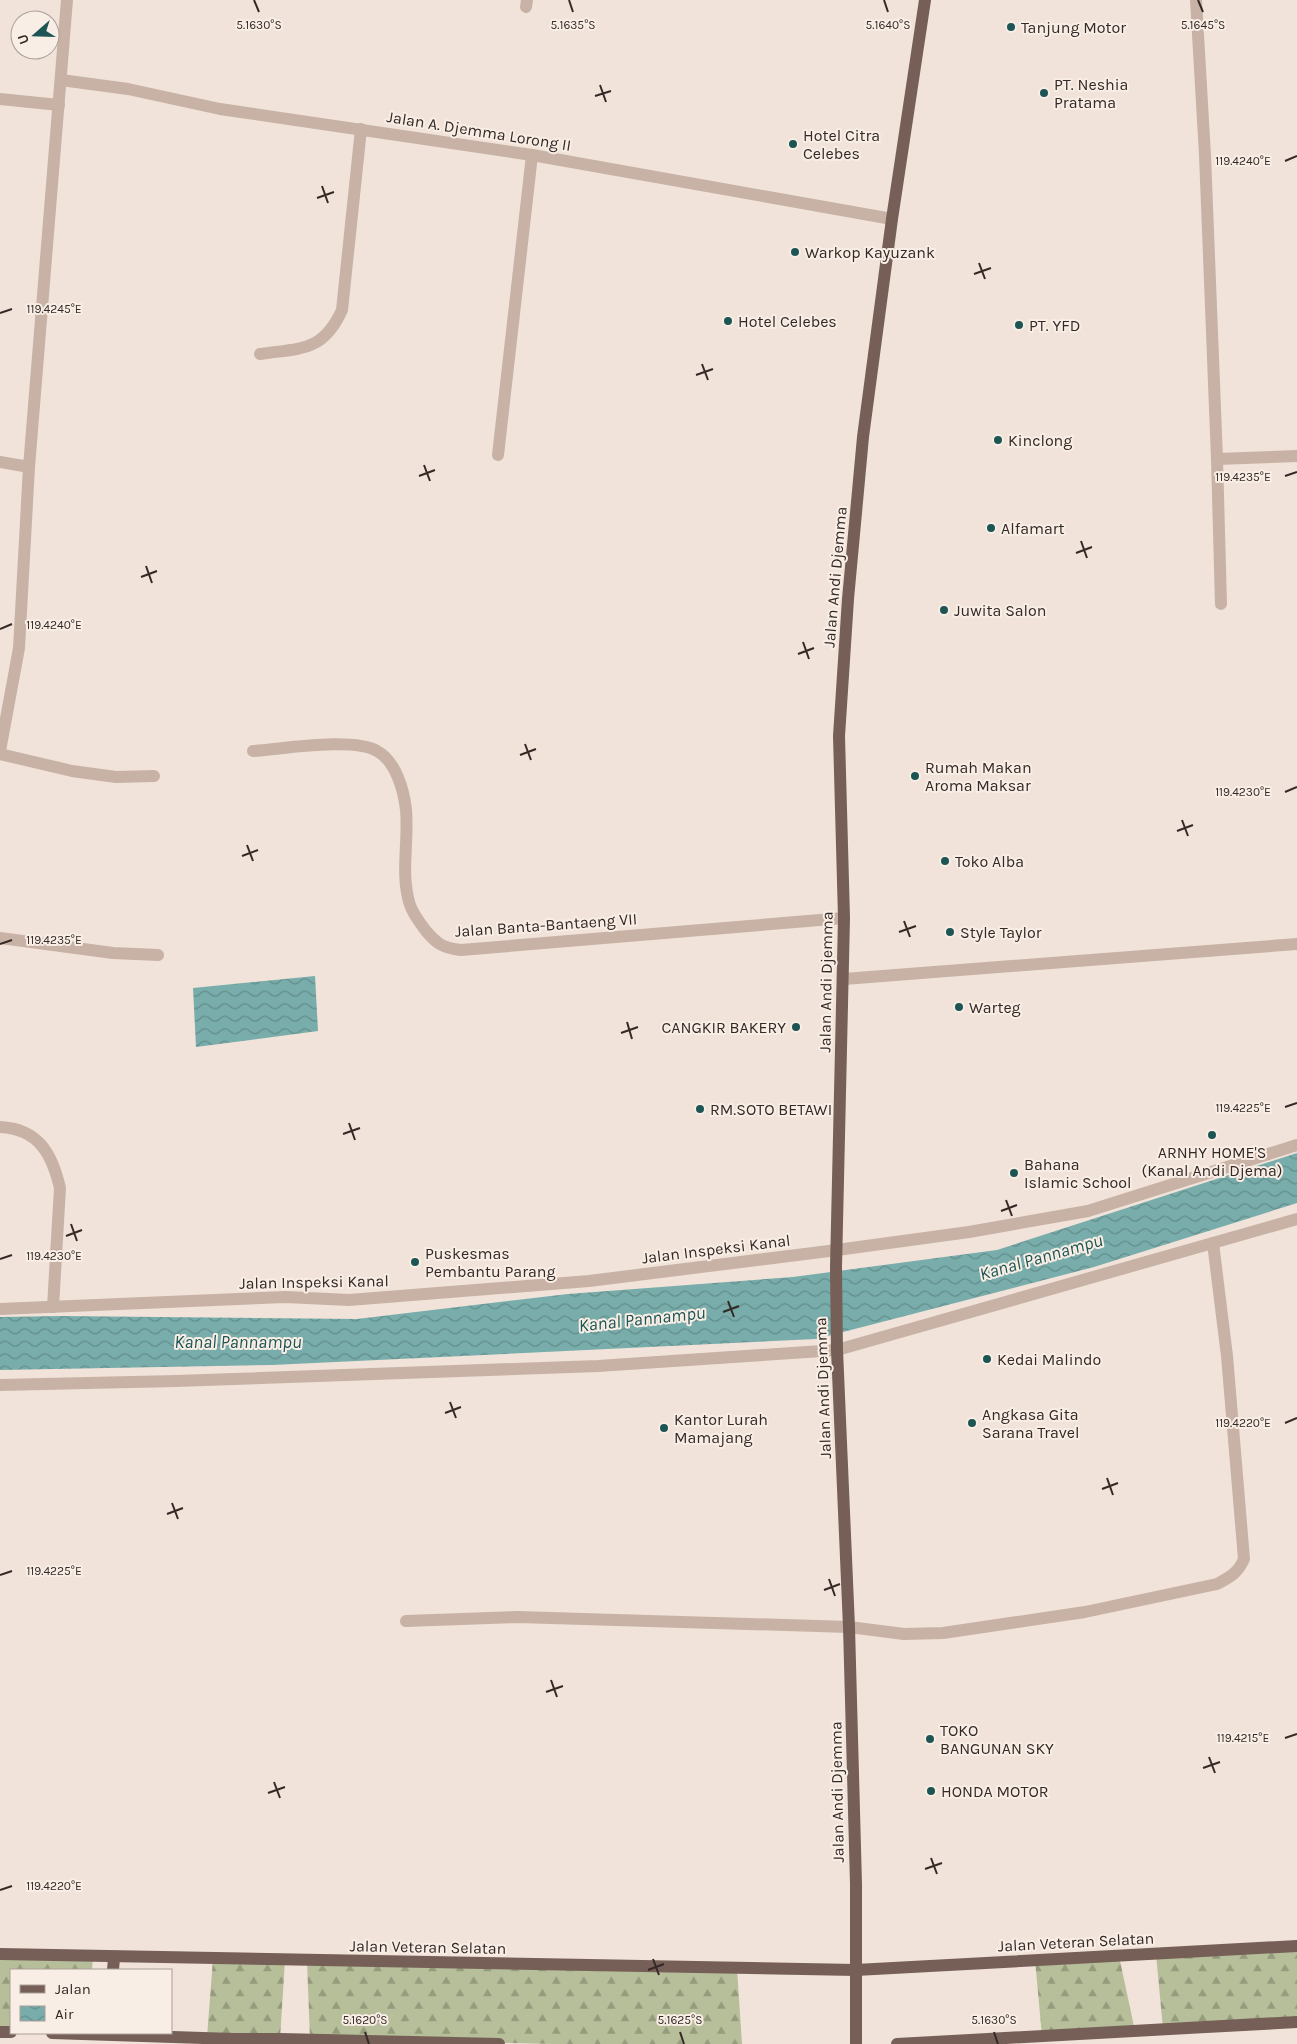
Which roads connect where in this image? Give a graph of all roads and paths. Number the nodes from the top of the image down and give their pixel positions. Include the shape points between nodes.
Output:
1 (67, 0) edge
2 (925, 0) edge
3 (1196, 0) edge
4 (61, 80) junction
5 (0, 100) edge
6 (59, 105) junction
7 (361, 129) junction
8 (532, 155) junction
9 (892, 219) junction
10 (260, 354) dead end
11 (498, 455) dead end
12 (1297, 456) edge
13 (1218, 459) junction
14 (0, 462) edge
15 (29, 466) junction
16 (1221, 604) dead end
17 (253, 751) dead end
18 (0, 752) edge
19 (154, 776) dead end
20 (844, 918) junction
21 (0, 938) edge
22 (1297, 944) edge
23 (158, 955) dead end
24 (844, 979) junction
25 (0, 1127) edge
26 (1297, 1145) edge
27 (1297, 1219) edge
28 (1213, 1243) junction
29 (837, 1250) junction
30 (52, 1307) junction
31 (0, 1309) edge
32 (837, 1350) junction
33 (0, 1385) edge
34 (406, 1621) dead end
35 (849, 1627) junction
36 (1297, 1946) edge
37 (0, 1954) edge
38 (113, 1964) edge
39 (856, 1970) junction
40 (1297, 2022) edge
41 (120, 2034) edge
42 (234, 2042) edge
43 (499, 2044) edge
44 (856, 2044) edge
45 (897, 2044) edge

1 - 4 street
2 - 9 main road, Jalan Andi Djemma
3 - 13 street
4 - 6 street
4 - 7 street, Jalan A. Djemma Lorong II via 128,89 220,109
5 - 6 street
6 - 15 street
7 - 8 street, Jalan A. Djemma Lorong II
7 - 10 street via 342,310 334,327 311,346
8 - 9 street, Jalan A. Djemma Lorong II
8 - 11 street
9 - 20 main road, Jalan Andi Djemma via 863,437 848,599 839,736
12 - 13 street
13 - 16 street
14 - 15 street
15 - 18 street via 19,648
17 - 20 street, Jalan Banta-Bantaeng VII via 351,744 377,750 390,762 399,781 406,810 405,864 410,904 419,923 446,948 460,950
18 - 19 street via 72,771 116,777
20 - 24 main road, Jalan Andi Djemma
21 - 23 street via 113,953
22 - 24 street
24 - 29 main road, Jalan Andi Djemma
25 - 30 street via 30,1134 50,1155 57,1174 60,1188
26 - 29 street, Jalan Inspeksi Kanal via 1088,1211
27 - 28 street
28 - 32 street
28 - 35 street via 1241,1510 1244,1560 1240,1569 1217,1584 1085,1612 943,1634 904,1634
29 - 30 street, Jalan Inspeksi Kanal via 589,1281 350,1300 286,1297
29 - 32 main road, Jalan Andi Djemma
30 - 31 street, Jalan Inspeksi Kanal
32 - 33 street via 598,1366
32 - 35 main road, Jalan Andi Djemma
34 - 35 street via 518,1617
35 - 39 main road, Jalan Andi Djemma
36 - 39 main road, Jalan Veteran Selatan
37 - 38 main road, Jalan Veteran Selatan
38 - 39 main road, Jalan Veteran Selatan
39 - 44 main road
40 - 45 main road
41 - 42 main road
42 - 43 main road via 300,2039

